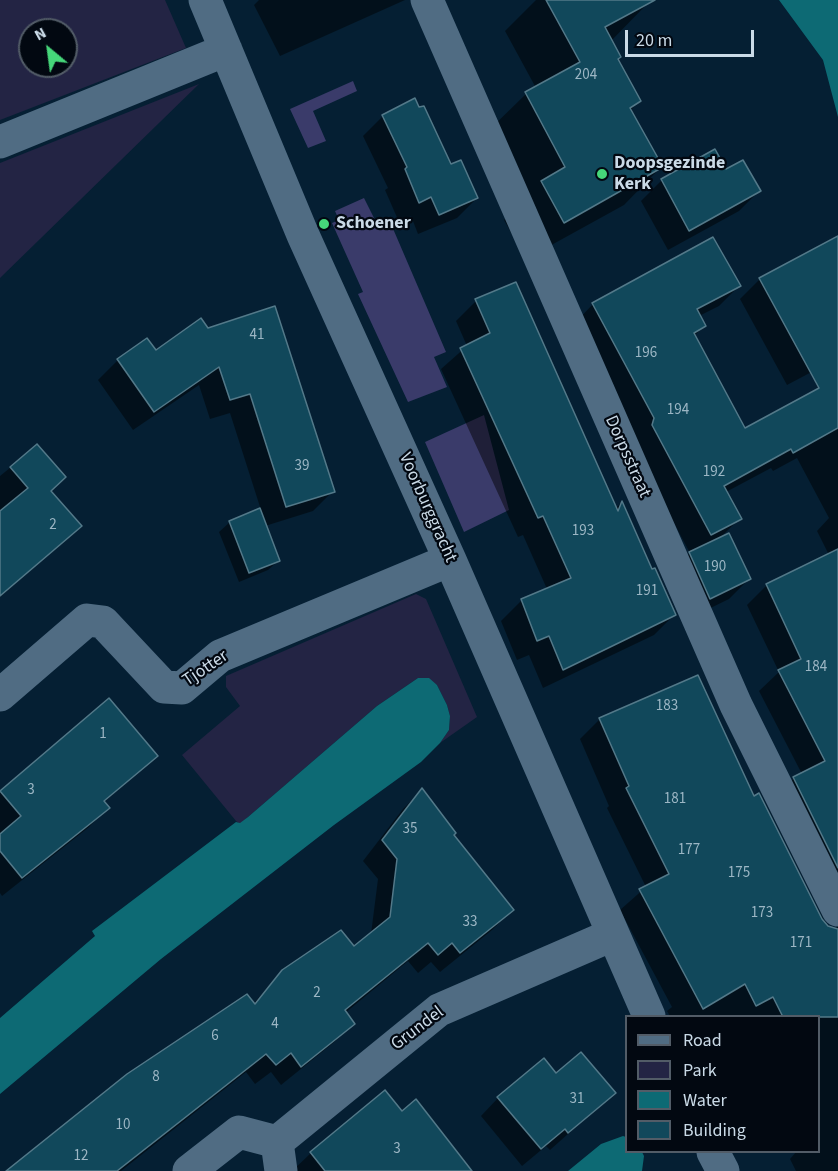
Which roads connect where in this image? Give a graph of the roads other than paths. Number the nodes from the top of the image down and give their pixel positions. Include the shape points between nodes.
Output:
1 (205, 0) edge
2 (427, 0) edge
3 (226, 50) junction
4 (0, 142) edge
5 (450, 560) junction
6 (0, 695) edge
7 (838, 910) edge
8 (612, 935) junction
9 (648, 1015) edge
10 (714, 1153) edge
11 (279, 1156) edge
12 (189, 1171) edge
13 (723, 1171) edge

1 - 3 street, Voorburggracht
2 - 7 street, Dorpsstraat via 736,705
3 - 4 street
3 - 5 street, Voorburggracht via 303,235
5 - 6 street, Tjotter via 220,656 182,688 164,687 103,622 87,620
5 - 8 street, Voorburggracht
8 - 9 street, Voorburggracht
8 - 11 street, Grundel via 439,1010
10 - 13 street
11 - 12 street, Grundel via 239,1132

